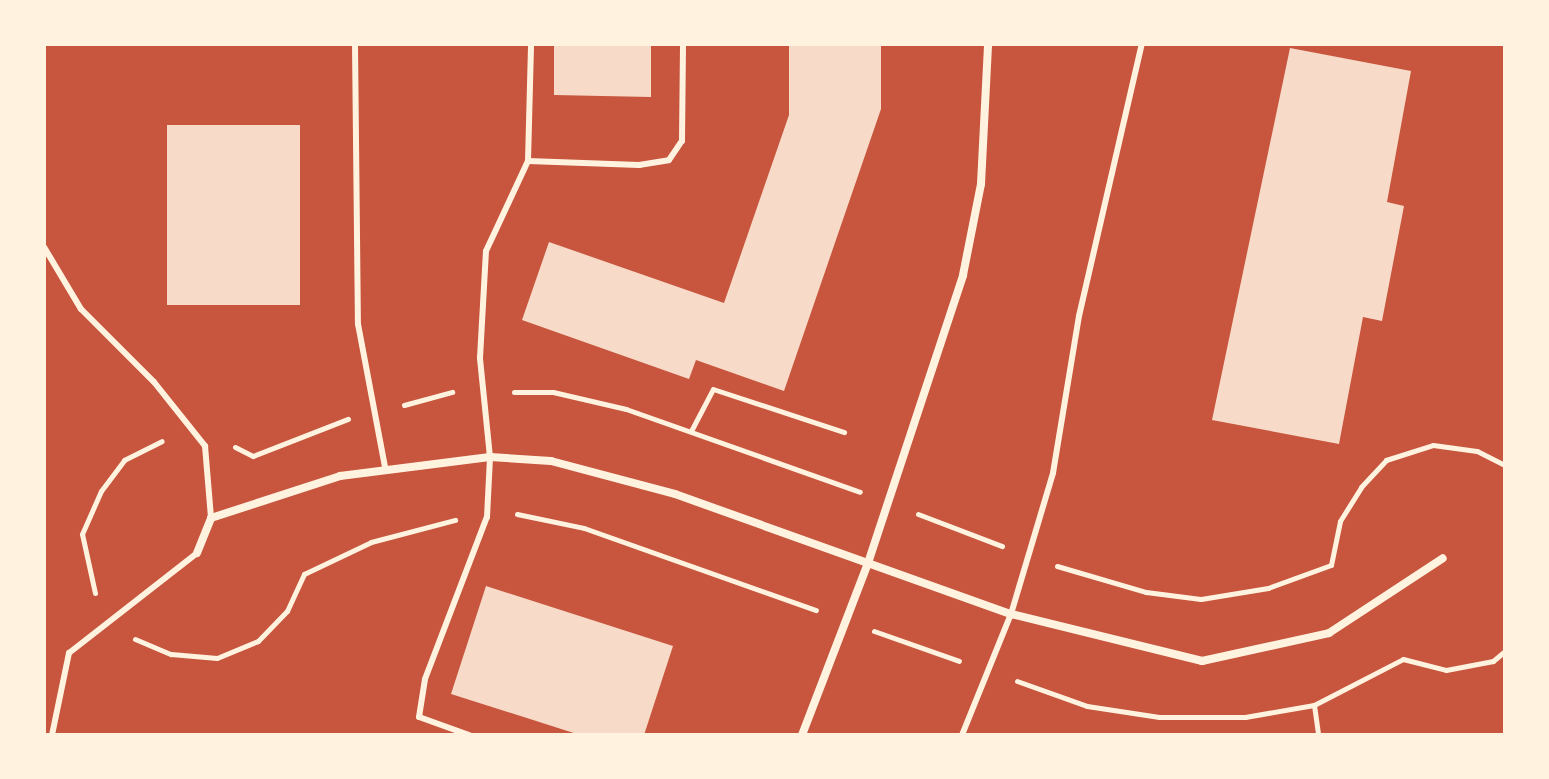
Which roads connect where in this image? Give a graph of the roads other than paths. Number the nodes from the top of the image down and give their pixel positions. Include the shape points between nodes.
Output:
1 (355, 44) edge
2 (531, 44) edge
3 (683, 44) edge
4 (988, 44) edge
5 (1142, 44) edge
6 (528, 161) junction
7 (44, 247) edge
8 (490, 457) junction
9 (385, 467) junction
10 (211, 518) junction
11 (197, 553) joint
12 (1443, 558) dead end
13 (868, 563) junction
14 (1011, 614) junction
15 (52, 735) edge
16 (469, 735) edge
17 (802, 735) edge
18 (962, 735) edge

1 - 9 lane via 358,324
2 - 6 lane
3 - 6 lane via 682,141 669,160 639,165
4 - 13 street via 981,184 963,275
5 - 14 lane via 1079,316 1053,473
6 - 8 lane via 486,251 484,392
7 - 10 lane via 81,309 154,382 205,446
8 - 9 street
8 - 13 street via 551,461 675,494
8 - 16 lane via 487,517 425,679 419,717
9 - 10 street via 340,476
10 - 11 street
11 - 15 lane via 69,653
12 - 14 street via 1329,633 1202,661
13 - 14 street
13 - 17 street
14 - 18 lane

